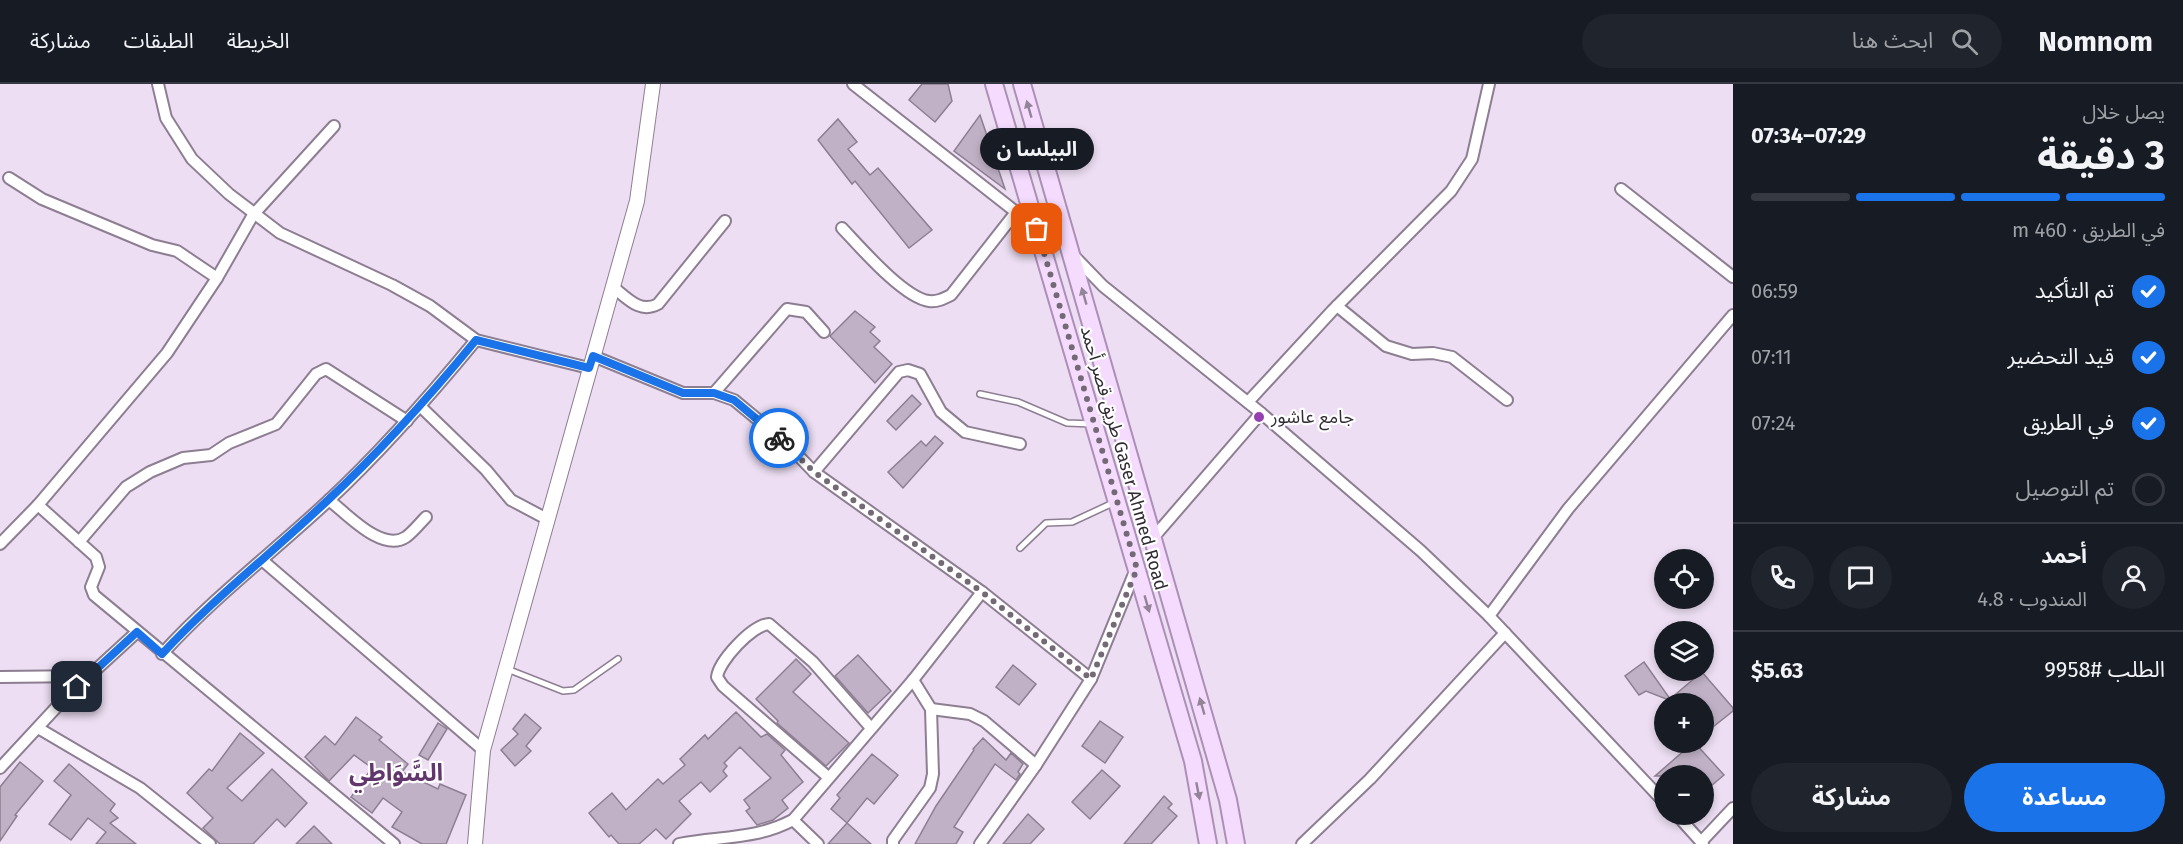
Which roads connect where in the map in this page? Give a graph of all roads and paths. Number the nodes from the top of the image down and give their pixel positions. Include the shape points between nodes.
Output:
1 (158, 84) edge
2 (653, 84) edge
3 (853, 84) edge
4 (994, 84) edge
5 (1022, 84) edge
6 (1489, 84) edge
7 (334, 126) dead end
8 (9, 178) dead end
9 (1621, 189) dead end
10 (1016, 212) junction
11 (253, 215) junction
12 (725, 220) dead end
13 (842, 228) dead end
14 (1037, 229) junction
15 (1071, 253) junction
16 (1733, 276) edge
17 (218, 278) junction
18 (613, 287) junction
19 (1337, 306) junction
20 (1733, 315) edge
21 (824, 332) dead end
22 (476, 340) junction
23 (591, 362) junction
24 (714, 393) junction
25 (980, 394) dead end
26 (1507, 400) dead end
27 (1248, 402) junction
28 (421, 407) junction
29 (1262, 413) junction
30 (407, 421) junction
31 (1094, 424) junction
32 (1020, 444) dead end
33 (814, 472) junction
34 (329, 500) junction
35 (1117, 501) junction
36 (38, 505) junction
37 (426, 517) dead end
38 (547, 519) junction
39 (1153, 538) junction
40 (79, 542) junction
41 (0, 544) edge
42 (1020, 548) dead end
43 (262, 560) junction
44 (1137, 569) junction
45 (982, 592) junction
46 (1489, 616) junction
47 (137, 632) junction
48 (1504, 633) junction
49 (162, 654) junction
50 (618, 660) dead end
51 (506, 668) junction
52 (89, 676) junction
53 (0, 677) edge
54 (1091, 679) junction
55 (913, 680) junction
56 (931, 709) junction
57 (39, 728) junction
58 (871, 728) junction
59 (483, 750) junction
60 (1036, 765) junction
61 (0, 768) edge
62 (828, 777) junction
63 (1654, 791) edge
64 (1733, 808) edge
65 (793, 820) junction
66 (1686, 825) edge
67 (1702, 843) edge
68 (210, 844) edge
69 (394, 844) edge
70 (475, 844) edge
71 (679, 844) edge
72 (818, 844) edge
73 (893, 844) edge
74 (980, 844) edge
75 (1208, 844) edge
76 (1236, 844) edge
77 (1302, 844) edge

1 - 11 street via 166,118 177,139 210,177
2 - 18 street via 637,201
3 - 10 street
4 - 14 main road, طريق قصر أحمد Gaser Ahmed Road
15 -> 5 main road, طريق قصر أحمد Gaser Ahmed Road
6 - 19 street via 1472,159 1451,191
7 - 11 street
8 - 17 street via 42,199 152,245 177,251
9 - 16 street
10 - 13 street via 951,295 940,301 926,301 895,282
10 - 14 street
11 - 17 street
11 - 22 street via 319,253 430,306
12 - 18 street via 658,304 642,309
14 - 31 main road, طريق قصر أحمد Gaser Ahmed Road
15 - 27 street via 1103,286
39 -> 15 main road, طريق قصر أحمد Gaser Ahmed Road
17 - 36 street via 166,353
18 - 23 street
19 - 26 street via 1386,346 1412,354 1452,357
19 - 27 street
20 - 46 street via 1568,509
21 - 24 street via 806,312 787,309
22 - 23 street
22 - 28 street
23 - 24 street via 683,393
23 - 38 street
24 - 33 street via 734,400
25 - 31 lane via 1018,402 1067,423
27 - 29 street
28 - 30 street
28 - 38 street via 511,500
29 - 39 street
29 - 46 street via 1421,551
30 - 34 street
30 - 40 street via 326,369 316,374 276,424 229,443 211,455 183,458 160,467 126,487
31 - 35 main road, طريق قصر أحمد Gaser Ahmed Road
32 - 33 street via 965,432 941,412 920,374 908,370 899,372
33 - 45 street
34 - 37 street via 381,541 405,538
34 - 43 street
35 - 42 lane via 1072,522 1046,523
35 - 44 main road, طريق قصر أحمد Gaser Ahmed Road
36 - 40 street
36 - 41 street
38 - 51 street
76 -> 39 main road, طريق قصر أحمد Gaser Ahmed Road via 1228,800
40 - 47 street via 96,557 99,567 91,586 94,595
43 - 49 street via 191,622
43 - 59 street
44 - 54 street
44 -> 75 main road, طريق قصر أحمد Gaser Ahmed Road via 1193,761
45 - 54 street
45 - 55 street
46 - 48 street
47 - 49 street
47 - 52 street
48 - 63 street
48 - 77 street via 1370,779
49 - 69 street
50 - 51 lane via 574,690 562,691
51 - 59 street
52 - 53 street
52 - 57 street
54 - 60 street
55 - 56 street
55 - 58 street
56 - 60 street via 970,714
56 - 73 street via 930,788
57 - 61 street
57 - 68 street via 140,788
58 - 62 street
58 - 62 street via 813,662 769,624 756,628 719,666 717,677 723,686
59 - 70 street
60 - 74 street
62 - 65 street
64 - 67 street
65 - 71 street via 754,836
65 - 72 street
66 - 67 street

